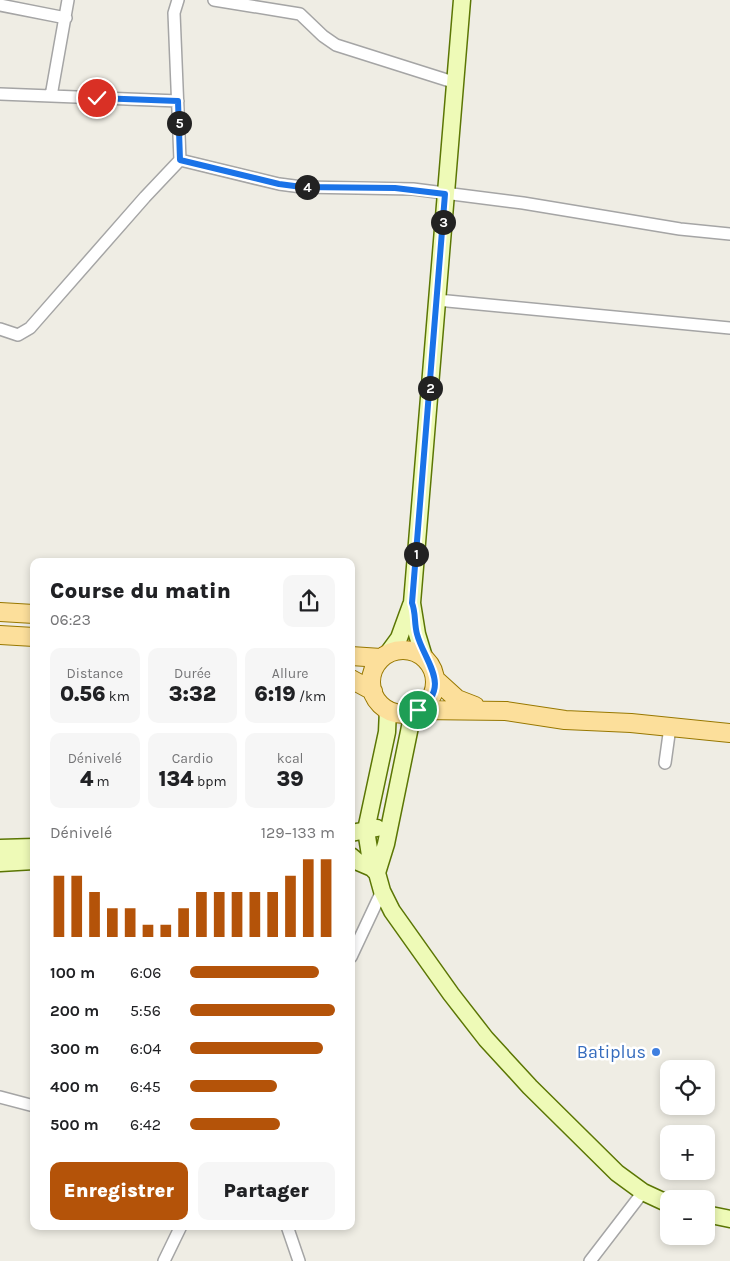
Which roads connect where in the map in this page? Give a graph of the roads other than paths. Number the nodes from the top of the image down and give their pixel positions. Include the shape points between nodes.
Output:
1 (68, 0) edge
2 (178, 0) edge
3 (214, 0) edge
4 (462, 0) edge
5 (0, 5) edge
6 (66, 18) junction
7 (453, 82) junction
8 (0, 94) edge
9 (51, 96) junction
10 (178, 101) junction
11 (180, 160) junction
12 (445, 194) junction
13 (730, 234) edge
14 (438, 300) junction
15 (730, 328) edge
16 (0, 329) edge
17 (412, 603) junction
18 (0, 612) edge
19 (30, 614) edge
20 (0, 635) edge
21 (30, 637) edge
22 (355, 656) edge
23 (384, 656) junction
24 (424, 657) junction
25 (435, 679) junction
26 (355, 681) edge
27 (373, 691) junction
28 (388, 710) junction
29 (487, 710) junction
30 (416, 711) junction
31 (670, 727) junction
32 (730, 732) edge
33 (665, 763) dead end
34 (389, 826) junction
35 (359, 832) edge
36 (386, 844) junction
37 (30, 847) edge
38 (0, 848) edge
39 (359, 848) edge
40 (355, 859) edge
41 (30, 861) edge
42 (0, 863) edge
43 (374, 870) junction
44 (382, 891) junction
45 (355, 948) edge
46 (0, 1097) edge
47 (30, 1105) edge
48 (643, 1192) junction
49 (660, 1200) edge
50 (715, 1216) edge
51 (730, 1219) edge
52 (179, 1230) edge
53 (288, 1230) edge
54 (164, 1261) edge
55 (299, 1261) edge
56 (590, 1261) edge

1 - 6 street
2 - 10 street via 174,12
3 - 7 street via 300,14 336,45
4 - 7 main road
5 - 6 street
6 - 9 street
7 - 12 main road
8 - 9 street
9 - 10 street
10 - 11 street
11 - 12 street via 302,187 395,188
11 - 16 street via 30,328 18,335
12 - 13 street
12 - 14 main road
14 - 15 street
14 - 17 main road
17 - 23 main road via 398,638
17 - 24 main road
18 - 19 main road
20 - 21 main road
22 - 23 main road
23 - 24 main road via 407,649
23 - 27 main road via 373,670
24 - 25 main road via 432,667
25 - 29 main road via 457,700
25 - 30 main road via 433,694
26 - 27 main road
27 - 28 main road via 378,702
28 - 30 main road via 400,714
28 - 35 main road via 388,732
29 - 30 main road
29 - 31 main road via 565,720
30 - 34 main road
31 - 32 main road
31 - 33 street
34 - 35 main road
34 - 36 main road
35 - 39 main road
36 - 39 main road
36 - 43 main road
37 - 38 main road
39 - 43 main road
40 - 43 main road
41 - 42 main road
43 - 44 main road
44 - 45 street
44 - 48 main road via 409,936 486,1039 592,1150
46 - 47 street
48 - 49 main road
48 - 56 street
50 - 51 main road
52 - 54 street
53 - 55 street

